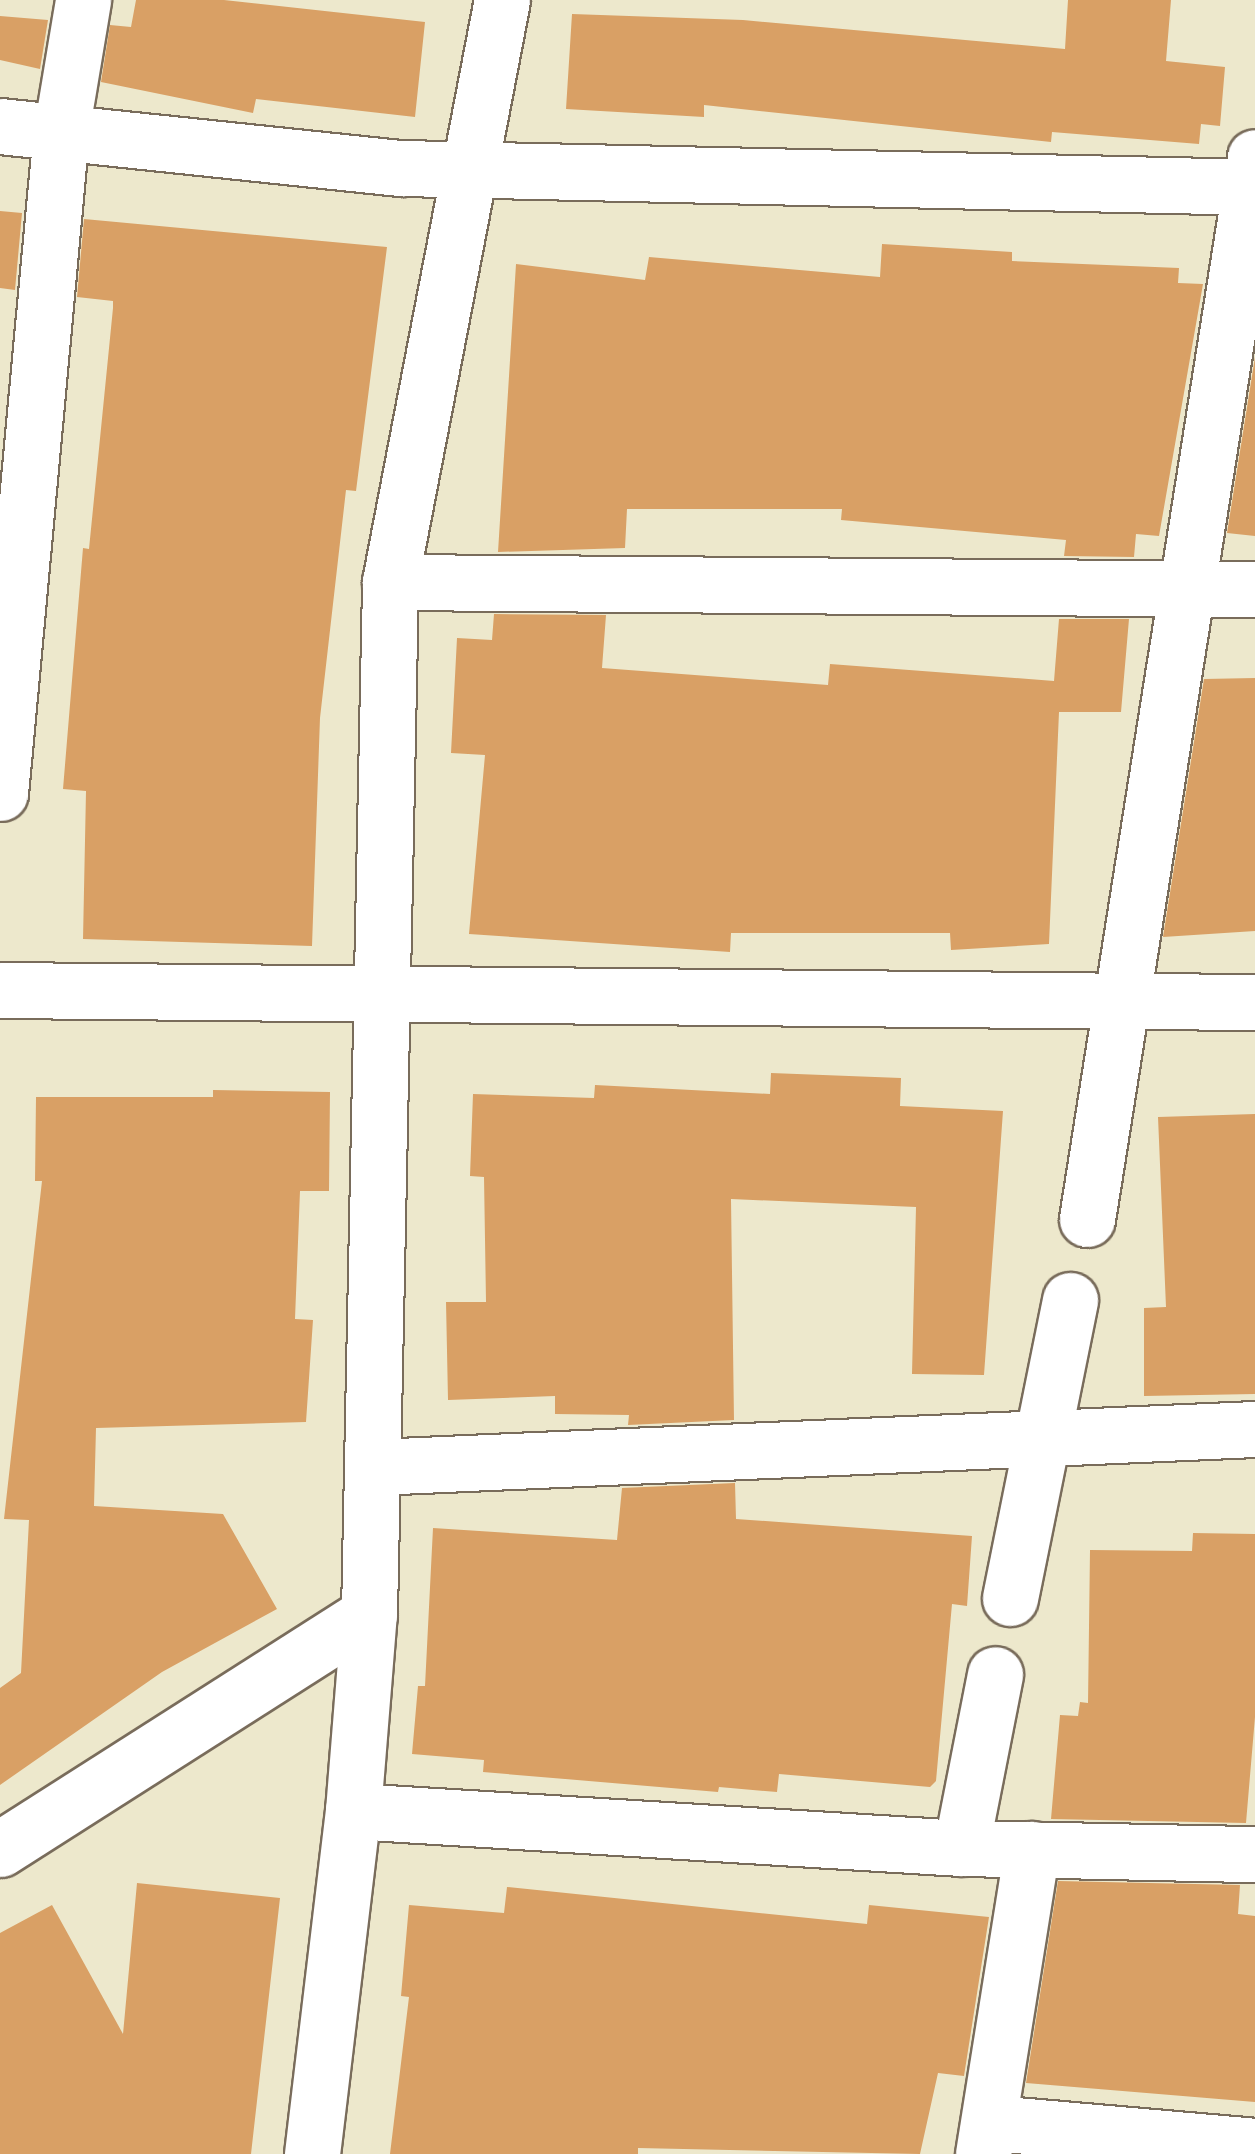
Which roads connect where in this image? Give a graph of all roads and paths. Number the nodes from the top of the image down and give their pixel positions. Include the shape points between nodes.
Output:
1 (84, 0) edge
2 (502, 0) edge
3 (0, 126) edge
4 (61, 132) junction
5 (468, 169) junction
6 (1253, 177) edge
7 (390, 582) junction
8 (1186, 588) junction
9 (1255, 589) edge
10 (0, 793) edge
11 (0, 990) edge
12 (384, 992) junction
13 (1125, 1001) junction
14 (1255, 1002) edge
15 (1087, 1219) dead end
16 (1070, 1300) dead end
17 (1255, 1428) edge
18 (1042, 1436) junction
19 (374, 1467) junction
20 (1010, 1598) dead end
21 (368, 1614) junction
22 (995, 1674) dead end
23 (354, 1811) junction
24 (961, 1848) junction
25 (0, 1849) edge
26 (1032, 1849) junction
27 (1255, 1854) edge
28 (988, 2138) edge
29 (1255, 2146) edge
30 (312, 2154) edge

1 - 4 street
2 - 5 street
3 - 4 street
4 - 5 street via 401,168
4 - 10 street
5 - 6 street
5 - 7 street
6 - 8 street
7 - 8 street
7 - 12 street
8 - 9 street
8 - 13 street
11 - 12 street
12 - 13 street
12 - 19 street
13 - 14 street
13 - 15 street
16 - 18 street
17 - 18 street
18 - 19 street
18 - 20 street
19 - 21 street
21 - 23 street
21 - 25 street
22 - 24 street
23 - 24 street
23 - 30 street
24 - 26 street
26 - 27 street
26 - 28 street
28 - 29 street

